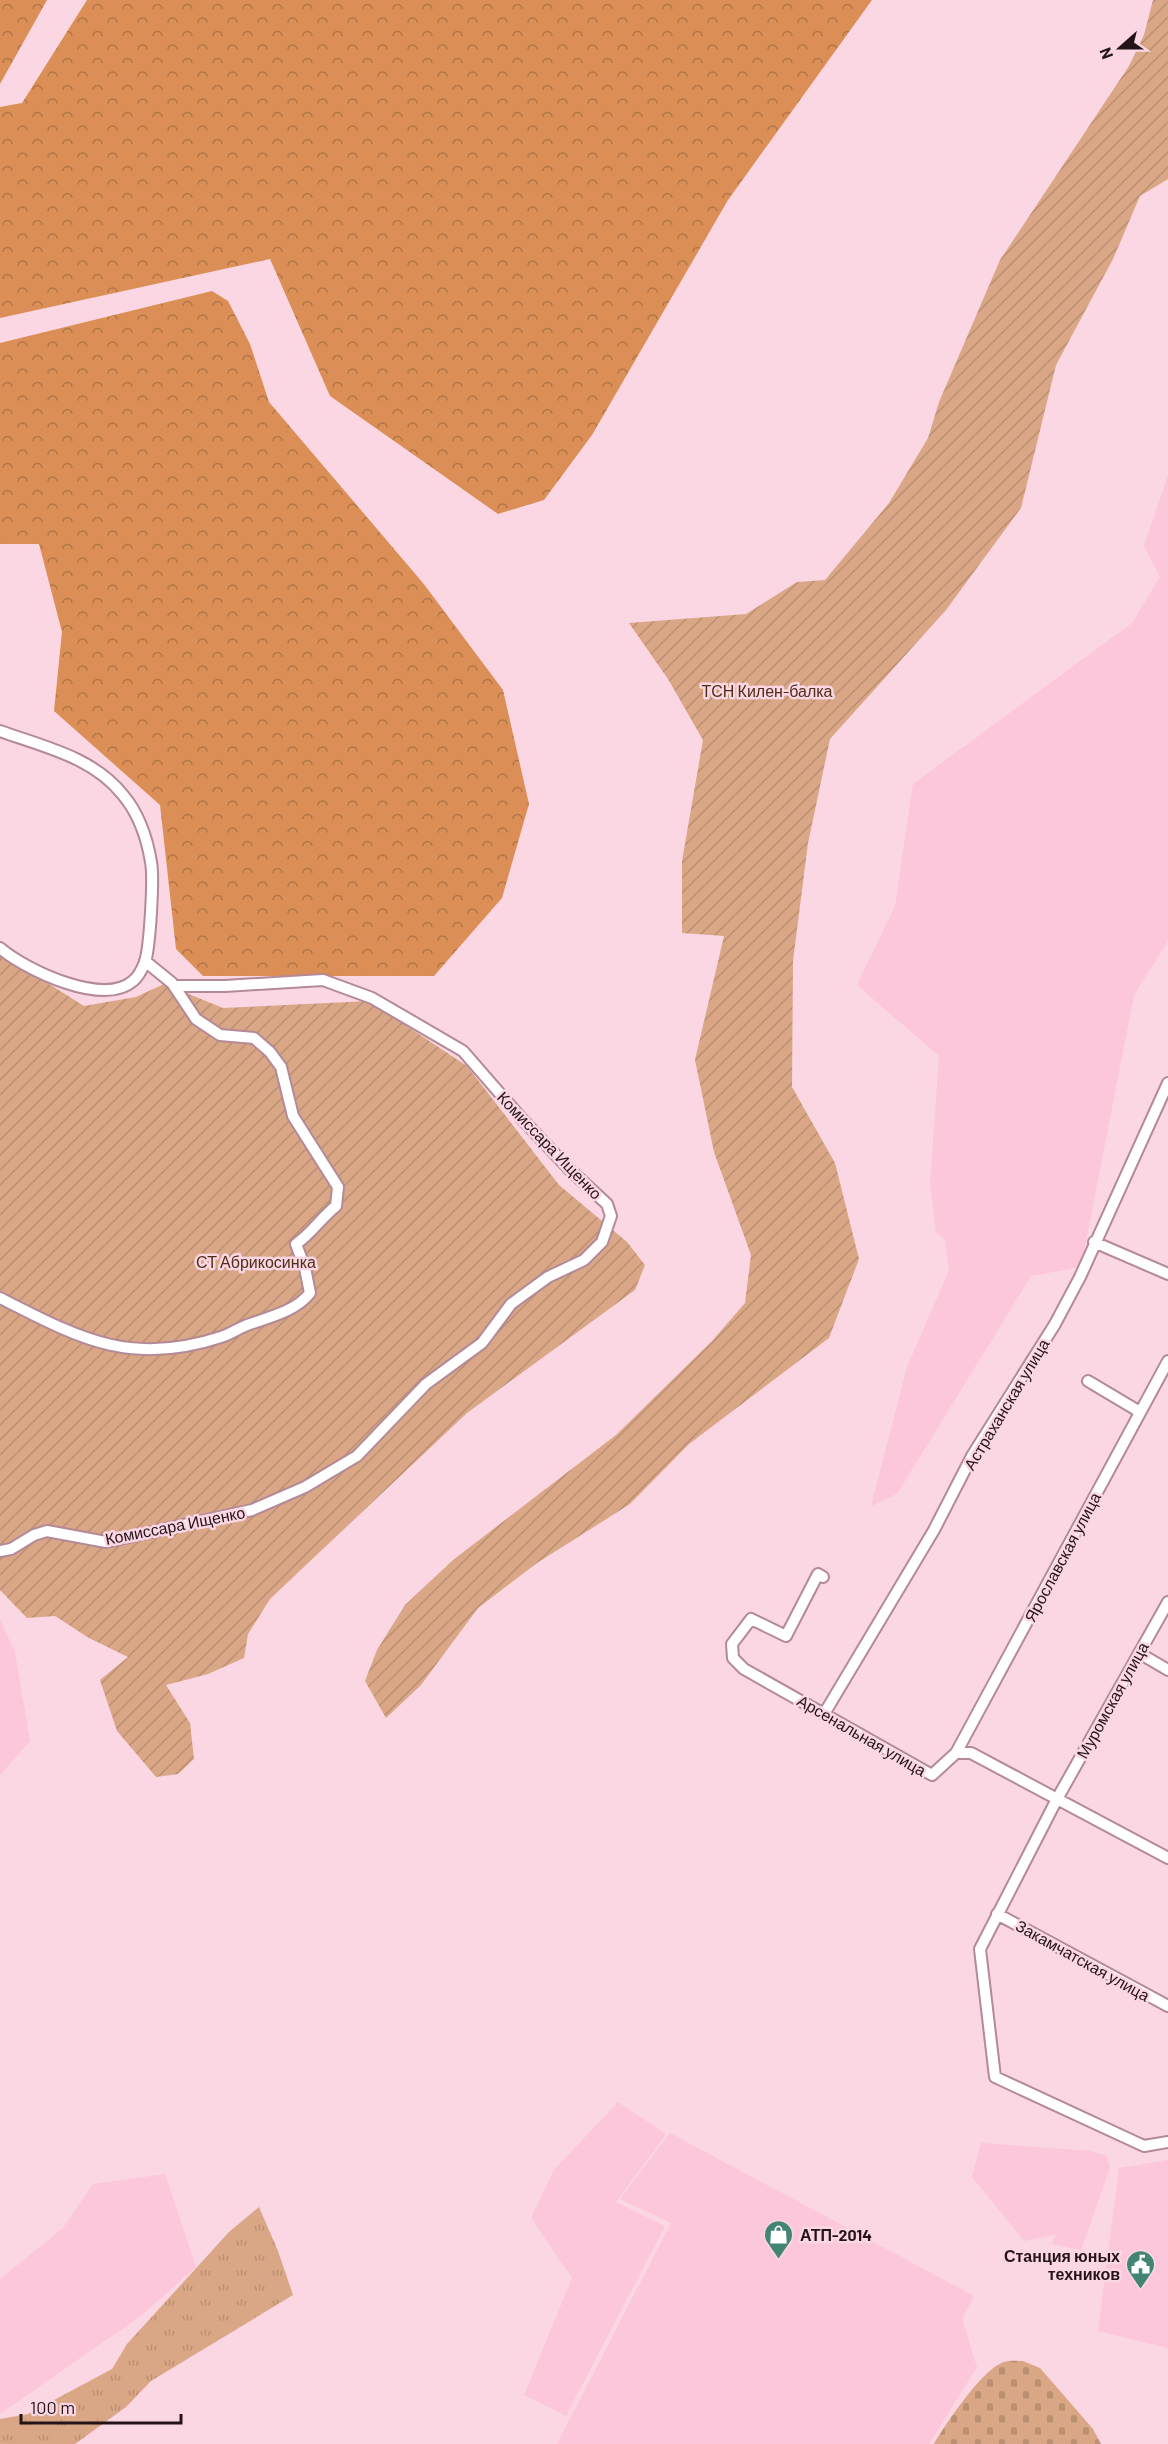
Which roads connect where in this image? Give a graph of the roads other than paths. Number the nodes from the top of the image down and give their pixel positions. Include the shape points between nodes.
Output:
1 (0, 731) edge
2 (0, 948) edge
3 (145, 962) junction
4 (174, 986) junction
5 (1168, 1083) edge
6 (1095, 1242) junction
7 (1168, 1274) edge
8 (0, 1298) edge
9 (1168, 1361) edge
10 (1088, 1381) dead end
11 (1140, 1412) junction
12 (0, 1551) edge
13 (823, 1577) dead end
14 (1168, 1602) edge
15 (1139, 1653) junction
16 (1168, 1670) edge
17 (824, 1714) junction
18 (956, 1753) junction
19 (1057, 1798) junction
20 (1168, 1858) edge
21 (997, 1914) junction
22 (1168, 2006) edge
23 (1168, 2142) edge

1 - 3 street via 84,761 123,795 142,826 152,864
2 - 3 street via 27,967 98,991 119,990 135,980
3 - 4 street via 163,973
4 - 8 street via 196,1019 220,1035 254,1038 270,1052 281,1066 293,1116 338,1187 336,1206 320,1219 312,1233 296,1244 310,1293 286,1311 222,1337 146,1350 95,1342
4 - 12 street, Комиссара Ищенко via 323,980 372,998 464,1051 522,1119 607,1204 611,1216 602,1242 584,1260 548,1277 510,1304 482,1343 426,1384 357,1456 305,1487 252,1510 106,1542 47,1532
5 - 6 street, Астраханская улица
6 - 7 street
6 - 17 street, Астраханская улица via 1055,1324 972,1456 934,1530
9 - 11 street, Ярославская улица
10 - 11 street
11 - 18 street, Ярославская улица
13 - 17 street, Арсенальная улица via 818,1574 786,1636 750,1619 732,1644 733,1658 744,1669
14 - 15 street, Муромская улица
15 - 16 street
15 - 19 street, Муромская улица
17 - 18 street, Арсенальная улица via 933,1775
18 - 19 street via 971,1753
19 - 20 street
19 - 21 street, Муромская улица
21 - 22 street, Закамчатская улица
21 - 23 street, Муромская улица via 980,1949 995,2077 1144,2146

